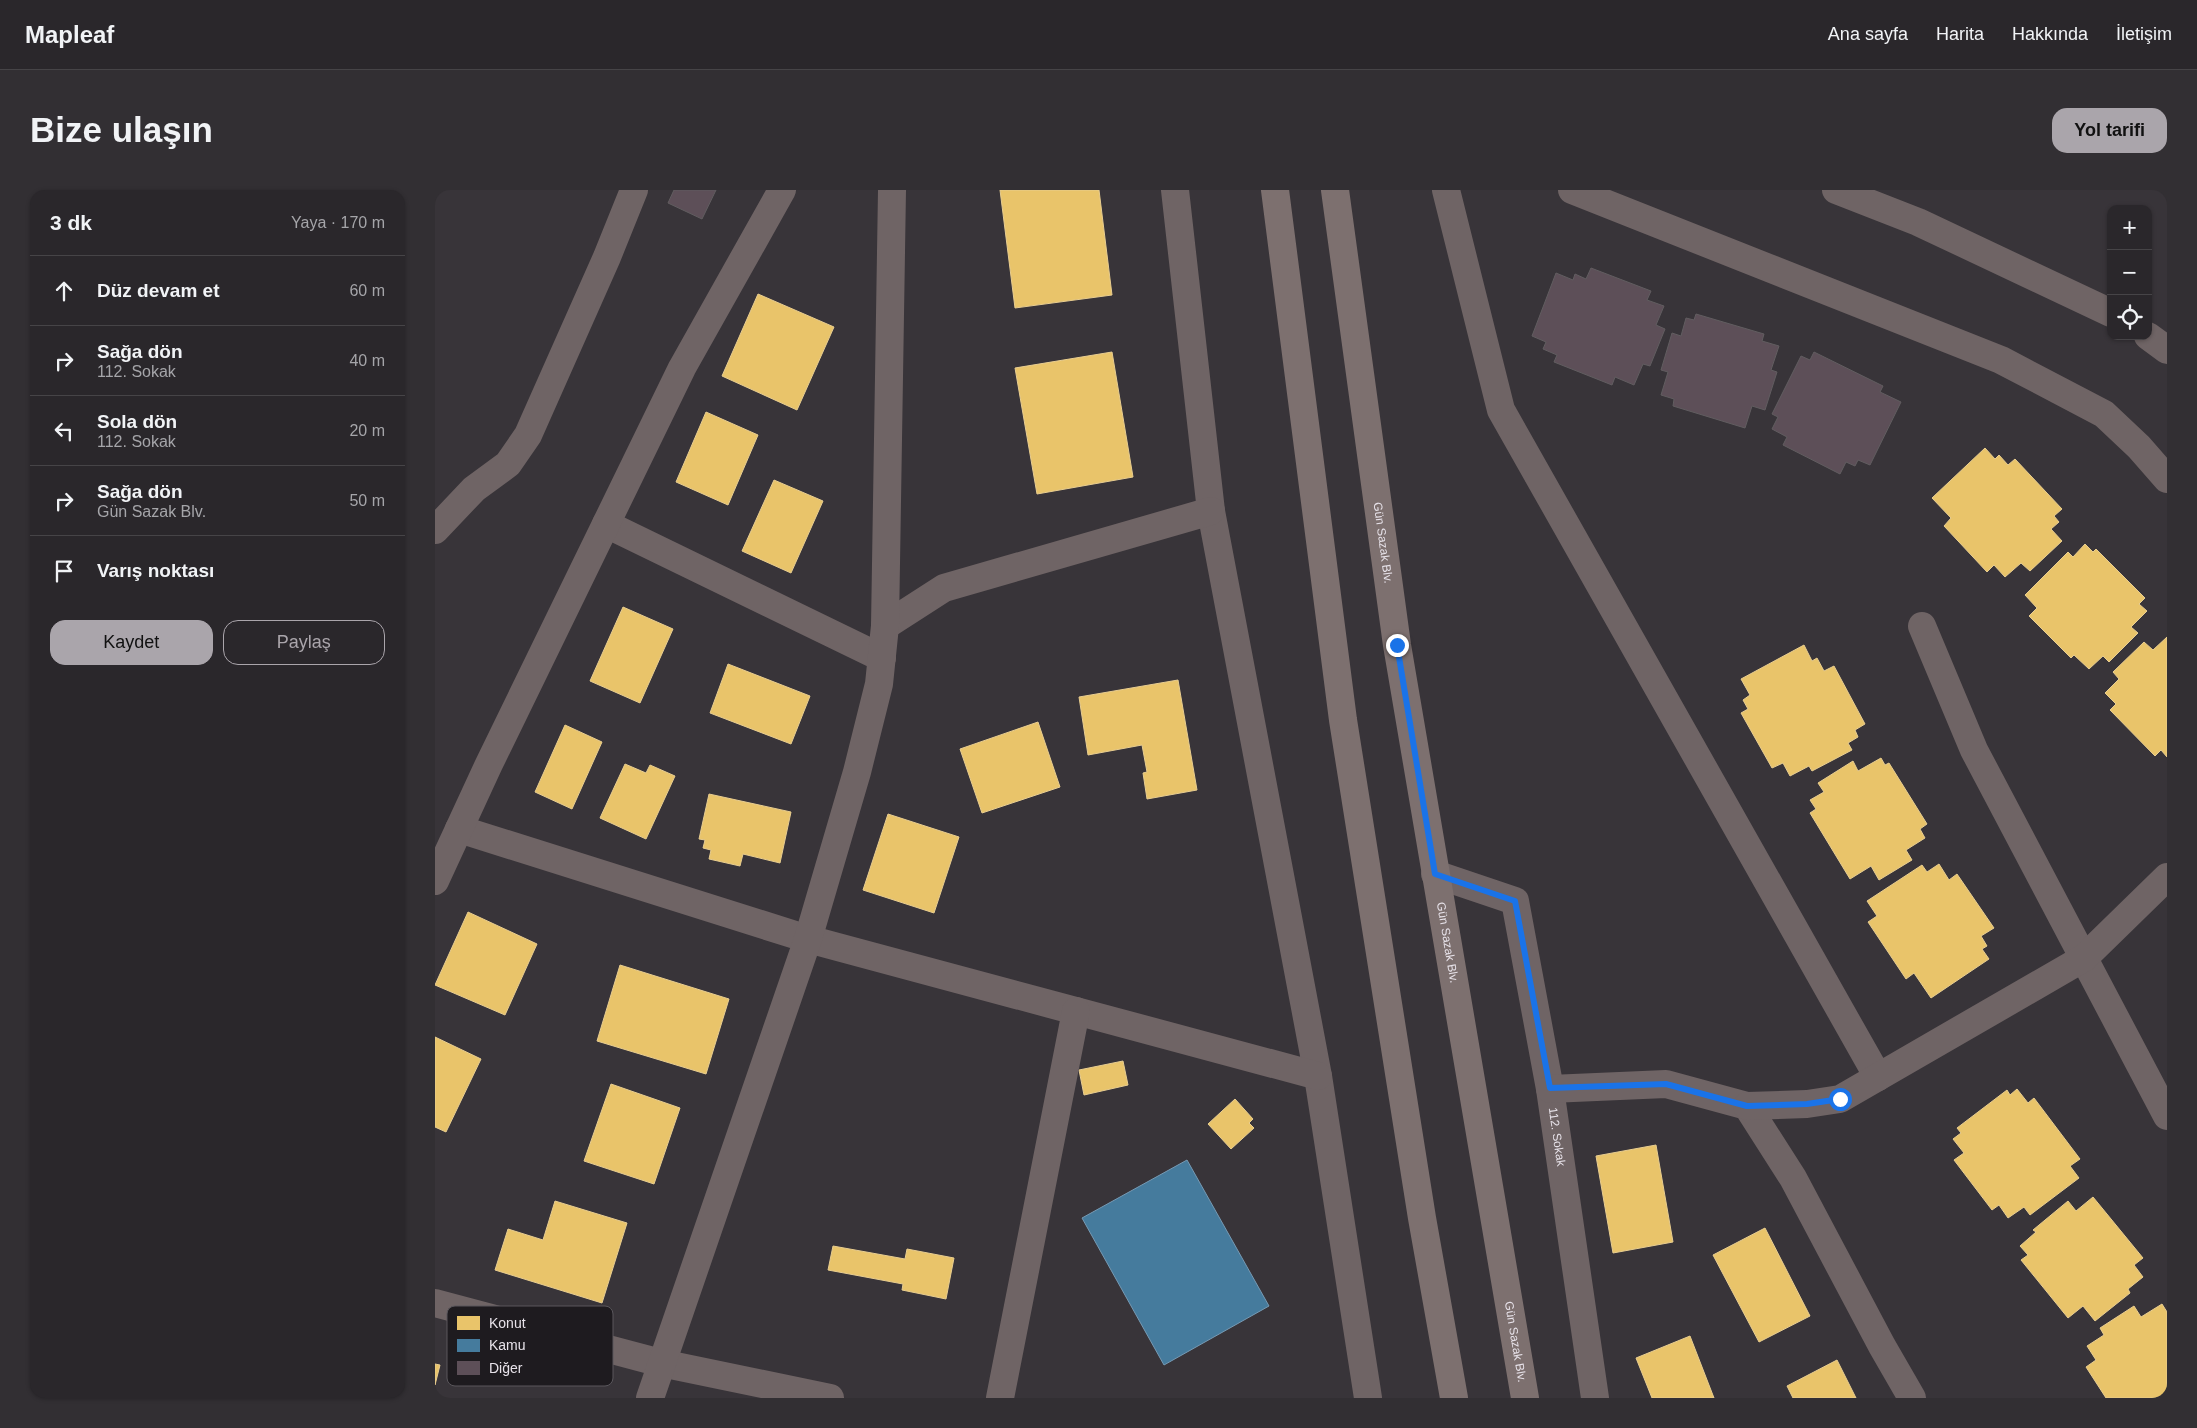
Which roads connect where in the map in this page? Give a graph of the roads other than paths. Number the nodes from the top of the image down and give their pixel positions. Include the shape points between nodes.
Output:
1 (634, 190) edge
2 (782, 190) edge
3 (892, 190) edge
4 (1175, 190) edge
5 (1275, 190) edge
6 (1335, 190) edge
7 (1446, 190) edge
8 (1571, 190) edge
9 (1836, 190) edge
10 (2107, 311) edge
11 (2152, 339) edge
12 (2167, 350) edge
13 (2167, 479) edge
14 (1211, 511) junction
15 (605, 524) junction
16 (435, 530) edge
17 (885, 626) junction
18 (1922, 626) dead end
19 (882, 658) junction
20 (459, 829) junction
21 (1435, 874) junction
22 (2167, 877) edge
23 (435, 881) edge
24 (808, 939) junction
25 (2084, 958) junction
26 (1076, 1011) junction
27 (1318, 1076) junction
28 (1878, 1077) junction
29 (1550, 1088) junction
30 (1747, 1106) junction
31 (2167, 1116) edge
32 (613, 1350) edge
33 (661, 1363) junction
34 (651, 1398) edge
35 (830, 1398) edge
36 (1000, 1398) edge
37 (1368, 1398) edge
38 (1454, 1398) edge
39 (1525, 1398) edge
40 (1595, 1398) edge
41 (1912, 1398) edge

1 - 16 street via 528,435 508,464 474,489
2 - 15 street via 682,368
3 - 17 street
4 - 14 street
5 - 38 main road via 1343,720
6 - 21 main road, Gün Sazak Blv. via 1397,645
7 - 28 street via 1501,410
8 - 13 street via 2001,360 2104,414
9 - 10 street via 1918,222
11 - 12 street
14 - 17 street via 944,588
14 - 27 street
15 - 19 street
15 - 20 street
17 - 19 street
18 - 25 street via 1974,750
19 - 24 street via 879,684 857,772
20 - 23 street
20 - 24 street
21 - 29 street, 112. Sokak via 1515,901
21 - 39 main road, Gün Sazak Blv.
22 - 25 street
24 - 26 street
24 - 33 street
25 - 28 street
25 - 31 street
26 - 27 street
26 - 36 street
27 - 37 street
28 - 30 street via 1840,1099 1807,1104
29 - 30 street via 1666,1084
29 - 40 street, 112. Sokak
30 - 41 street via 1793,1178
32 - 33 street
33 - 34 street
33 - 35 street

